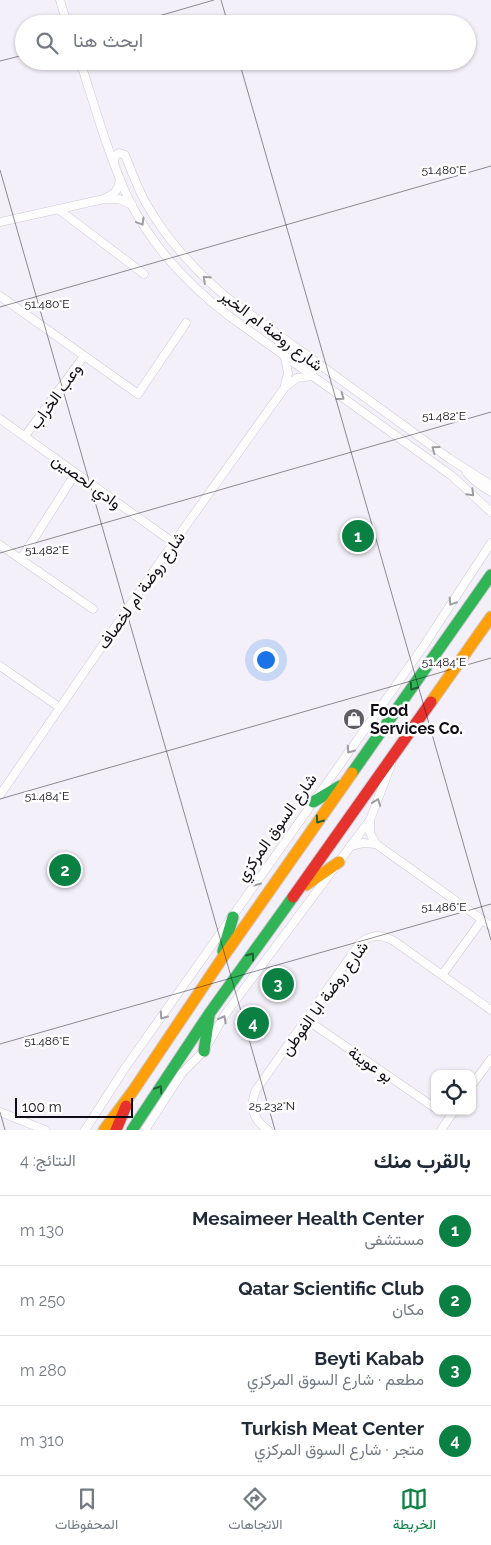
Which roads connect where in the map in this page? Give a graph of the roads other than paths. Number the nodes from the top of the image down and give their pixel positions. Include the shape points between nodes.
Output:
1 (60, 0) edge
2 (65, 15) edge
3 (83, 70) edge
4 (114, 161) junction
5 (120, 178) junction
6 (104, 199) junction
7 (132, 206) junction
8 (58, 210) junction
9 (0, 222) edge
10 (144, 274) dead end
11 (0, 296) edge
12 (186, 323) dead end
13 (84, 356) junction
14 (285, 358) junction
15 (312, 376) junction
16 (284, 387) junction
17 (0, 419) edge
18 (26, 436) junction
19 (463, 468) junction
20 (76, 474) junction
21 (491, 485) edge
22 (491, 492) edge
23 (491, 512) edge
24 (491, 542) edge
25 (174, 543) junction
26 (0, 545) edge
27 (21, 559) junction
28 (491, 575) edge
29 (93, 609) dead end
30 (491, 617) edge
31 (0, 666) edge
32 (59, 707) junction
33 (397, 751) junction
34 (344, 784) junction
35 (0, 794) edge
36 (313, 802) junction
37 (370, 820) junction
38 (376, 844) junction
39 (350, 846) junction
40 (339, 862) junction
41 (300, 888) junction
42 (233, 917) junction
43 (482, 920) junction
44 (491, 926) edge
45 (221, 960) junction
46 (442, 975) junction
47 (491, 1010) edge
48 (209, 1014) junction
49 (307, 1020) junction
50 (204, 1051) junction
51 (491, 1059) edge
52 (476, 1080) edge
53 (133, 1090) junction
54 (431, 1105) edge
55 (0, 1112) edge
56 (451, 1115) edge
57 (45, 1130) edge
58 (85, 1130) edge
59 (104, 1130) edge
60 (116, 1130) edge
61 (132, 1130) edge
62 (144, 1130) edge
63 (268, 1130) edge
64 (441, 1130) edge

1 - 2 street
3 - 4 street
4 - 5 street, شارع روضة ام الخير
19 -> 4 street, شارع روضة ام الخير via 213,285 182,254 155,219 125,155 115,156
5 - 6 street via 116,191
5 - 7 street, شارع روضة ام الخير
6 - 7 street via 118,199
6 - 8 street
7 -> 14 street, شارع روضة ام الخير via 157,245 184,277
8 - 9 street
8 - 10 street
11 - 13 street, وعب الخراب
12 - 13 street, وعب الخراب via 138,394
13 - 18 street, وعب الخراب
14 - 15 street, شارع روضة ام الخير
14 - 16 street via 288,373
15 - 16 street via 297,378
15 -> 23 street, شارع روضة ام الخير via 452,476
16 - 25 street, شارع روضة ام لخصاف
17 - 18 street, وادي لحصين
18 - 20 street, وادي لحصين
19 - 21 street, شارع روضة ام الخير
19 - 22 street
20 - 25 street, وادي لحصين
20 - 27 street
24 -> 36 street, شارع السوق المركزي
25 - 32 street, شارع روضة ام لخصاف
26 - 27 street
27 - 29 street
28 -> 34 main road, شارع السوق المركزي
30 - 33 main road
31 - 32 street
32 - 35 street, شارع روضة ام لخصاف
37 -> 33 street
33 - 41 main road
34 - 36 main road
34 -> 45 main road, شارع السوق المركزي
36 -> 42 street, شارع السوق المركزي
37 - 38 street via 370,833
37 - 39 street
38 - 39 street
38 - 43 street
39 - 40 street
40 - 41 main road
50 -> 40 street via 224,1016
48 -> 41 main road
42 - 45 main road
42 -> 58 street, شارع السوق المركزي via 125,1068
43 - 44 street
43 - 46 street
45 - 53 main road, شارع السوق المركزي
46 - 47 street, شارع روضة ابا الفوطن
46 - 49 street, شارع روضة ابا الفوطن via 385,936 368,937 360,943
48 - 50 main road
61 -> 48 main road
49 - 54 street, بو عوينة
49 - 63 street, شارع روضة ابا الفوطن via 252,1098 255,1117
50 - 62 street via 182,1073
51 - 52 street
53 - 59 main road, شارع السوق المركزي
53 - 60 main road
55 - 57 street
56 - 64 street

